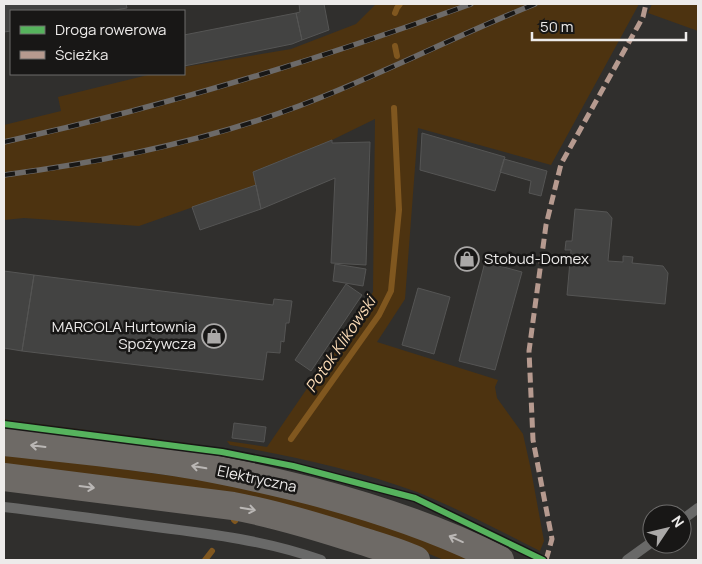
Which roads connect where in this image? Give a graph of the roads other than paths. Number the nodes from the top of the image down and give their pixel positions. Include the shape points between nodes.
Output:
1 (4, 442) edge
2 (4, 477) edge
3 (4, 506) edge
4 (642, 549) edge
5 (321, 560) edge
6 (416, 560) edge
7 (500, 560) edge
8 (627, 560) edge

7 -> 1 main road, Elektryczna via 396,515 256,477 167,461
2 -> 6 main road, Elektryczna via 270,513
3 - 5 lane via 252,541
4 - 8 lane

